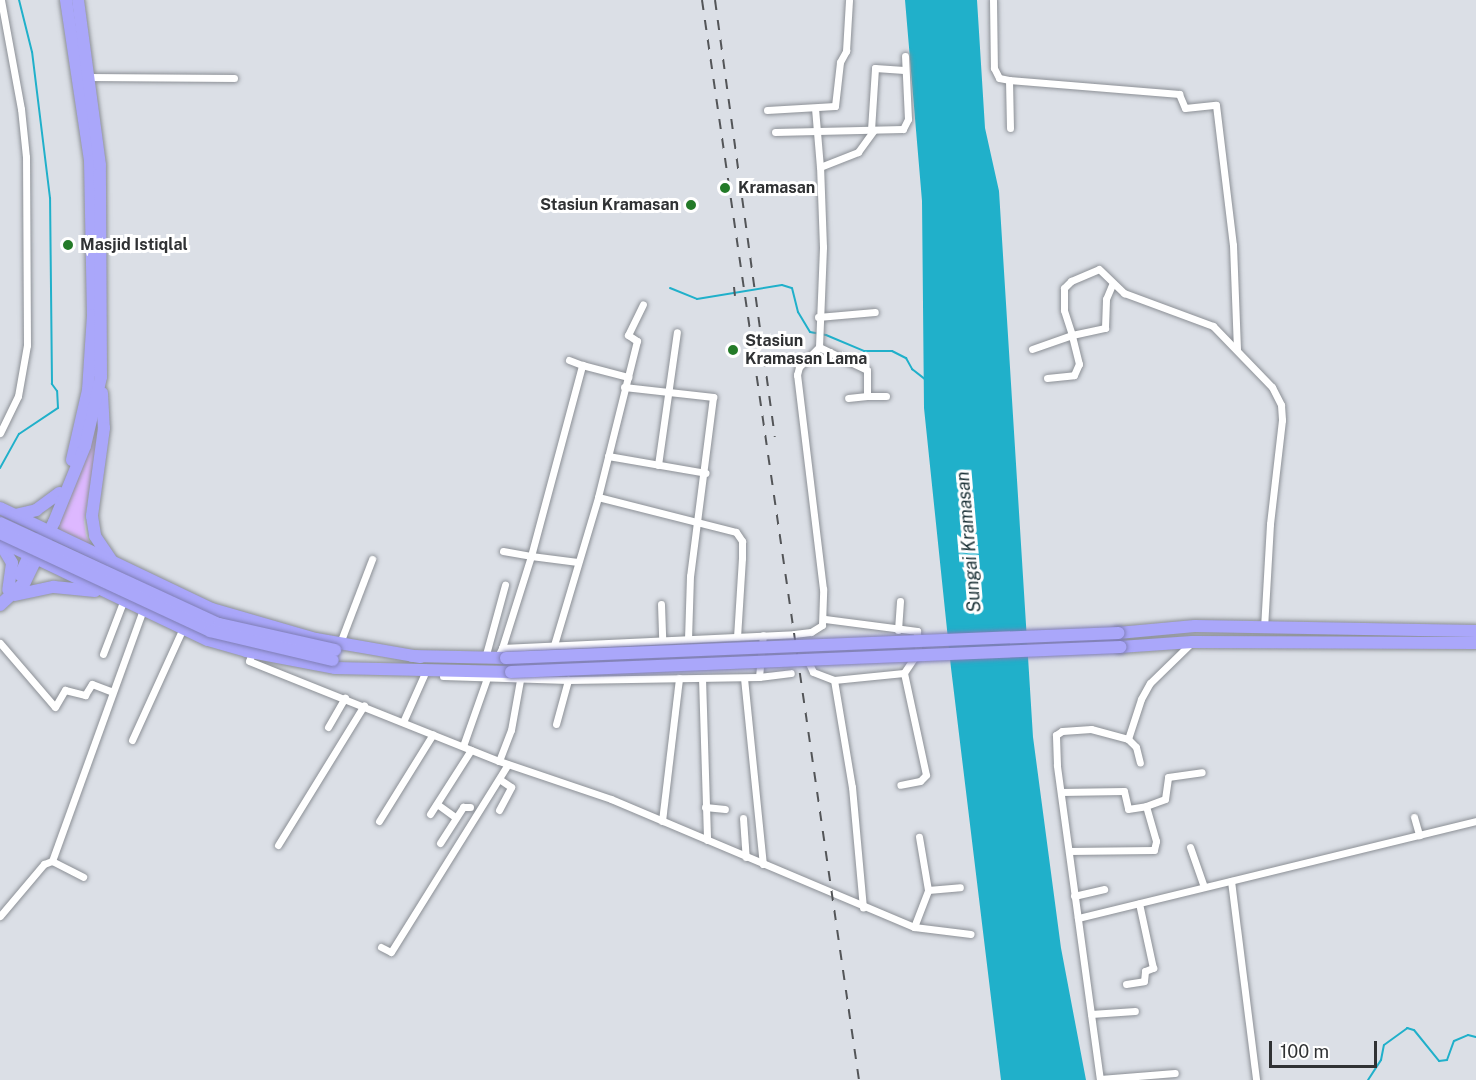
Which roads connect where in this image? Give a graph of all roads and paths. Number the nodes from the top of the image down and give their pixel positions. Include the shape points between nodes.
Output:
1 (1, 0) edge
2 (66, 0) edge
3 (78, 0) edge
4 (849, 0) edge
5 (993, 0) edge
6 (76, 24) junction
7 (905, 56) dead end
8 (904, 70) junction
9 (90, 77) junction
10 (234, 78) dead end
11 (1009, 80) junction
12 (815, 108) junction
13 (767, 110) dead end
14 (1010, 128) dead end
15 (872, 130) junction
16 (775, 132) dead end
17 (814, 133) junction
18 (820, 167) junction
19 (1112, 285) junction
20 (643, 304) dead end
21 (875, 312) dead end
22 (818, 317) junction
23 (677, 332) dead end
24 (1072, 335) junction
25 (819, 344) junction
26 (1032, 349) dead end
27 (1237, 349) junction
28 (569, 360) dead end
29 (582, 365) junction
30 (101, 377) junction
31 (628, 377) junction
32 (1047, 378) dead end
33 (624, 387) junction
34 (668, 393) junction
35 (867, 396) junction
36 (886, 396) dead end
37 (848, 398) dead end
38 (0, 433) edge
39 (608, 456) junction
40 (658, 465) junction
41 (706, 473) junction
42 (58, 493) junction
43 (598, 497) junction
44 (0, 509) edge
45 (14, 515) junction
46 (698, 520) junction
47 (0, 523) edge
48 (47, 529) junction
49 (0, 533) edge
50 (0, 542) edge
51 (503, 551) dead end
52 (531, 556) junction
53 (32, 558) junction
54 (372, 559) dead end
55 (578, 562) junction
56 (114, 564) junction
57 (505, 585) dead end
58 (7, 594) edge
59 (111, 595) junction
60 (900, 601) dead end
61 (123, 602) junction
62 (661, 603) dead end
63 (0, 605) edge
64 (143, 610) junction
65 (825, 619) junction
66 (183, 628) junction
67 (1264, 629) junction
68 (898, 630) junction
69 (1476, 631) edge
70 (763, 634) junction
71 (800, 634) junction
72 (737, 637) junction
73 (688, 639) junction
74 (662, 640) junction
75 (1192, 642) junction
76 (0, 643) edge
77 (1476, 643) edge
78 (554, 645) junction
79 (336, 651) junction
80 (252, 652) junction
81 (103, 654) dead end
82 (498, 655) junction
83 (423, 672) junction
84 (791, 673) dead end
85 (904, 674) junction
86 (516, 676) junction
87 (759, 677) junction
88 (487, 678) junction
89 (679, 678) junction
90 (702, 678) junction
91 (744, 678) junction
92 (568, 680) junction
93 (834, 680) junction
94 (113, 692) junction
95 (345, 697) junction
96 (364, 705) junction
97 (403, 722) junction
98 (556, 724) dead end
99 (328, 727) dead end
100 (433, 734) junction
101 (1128, 739) junction
102 (132, 740) dead end
103 (463, 746) junction
104 (471, 750) junction
105 (499, 761) junction
106 (508, 764) junction
107 (1140, 764) dead end
108 (1202, 772) dead end
109 (499, 778) junction
110 (900, 785) dead end
111 (1061, 792) junction
112 (437, 804) junction
113 (1146, 806) junction
114 (470, 807) dead end
115 (705, 807) junction
116 (725, 809) dead end
117 (499, 810) dead end
118 (430, 814) dead end
119 (455, 817) junction
120 (1414, 817) dead end
121 (743, 818) dead end
122 (379, 821) dead end
123 (662, 821) junction
124 (1476, 821) edge
125 (1419, 835) junction
126 (919, 837) dead end
127 (706, 840) junction
128 (440, 843) dead end
129 (278, 844) dead end
130 (1190, 847) dead end
131 (1069, 851) junction
132 (746, 857) junction
133 (52, 861) junction
134 (763, 864) junction
135 (82, 877) dead end
136 (1231, 881) junction
137 (960, 887) dead end
138 (1204, 887) junction
139 (1104, 889) dead end
140 (928, 890) junction
141 (1074, 896) junction
142 (1139, 903) junction
143 (863, 907) junction
144 (0, 916) edge
145 (1078, 918) junction
146 (914, 927) junction
147 (971, 934) dead end
148 (381, 946) dead end
149 (1126, 984) dead end
150 (1135, 1011) dead end
151 (1091, 1014) junction
152 (1175, 1072) dead end
153 (1100, 1079) edge
154 (1256, 1080) edge

1 - 38 street via 26,157 25,369 18,396
2 - 6 highway
3 - 6 highway
4 - 12 street via 846,51 840,62 836,106
5 - 11 street via 994,68 999,78
6 - 9 highway
6 - 42 highway via 90,161 92,346 81,428
7 - 8 street
8 - 15 street via 908,122 897,130
8 - 15 street via 875,68
9 - 10 street
9 - 30 highway via 100,165
11 - 14 street
11 - 27 street via 1179,94 1185,108 1216,105 1233,245
12 - 13 street
12 - 17 street
15 - 17 street
15 - 18 street via 858,152
16 - 17 street
17 - 18 street
18 - 22 street via 823,248
19 - 24 street via 1106,299 1105,328
19 - 24 street via 1096,269 1066,284 1064,310
19 - 27 street via 1213,326
20 - 31 street via 628,335 637,341
21 - 22 street
22 - 25 street
23 - 34 street
24 - 26 street
24 - 32 street via 1078,368 1074,375
25 - 35 street via 865,366
25 - 65 street via 797,375
27 - 67 street via 1272,387 1281,405
28 - 29 street
29 - 31 street
29 - 52 street
30 - 48 highway via 85,446
30 - 56 highway via 104,428 92,516 98,543
31 - 33 street
33 - 34 street
33 - 39 street
34 - 40 street
34 - 41 street via 713,397
35 - 36 street
35 - 37 street
39 - 40 street
39 - 43 street
40 - 41 street
41 - 46 street
42 - 45 highway via 36,510
42 - 48 highway
43 - 46 street
43 - 55 street
44 - 45 highway
45 - 48 highway
46 - 72 street via 740,536
46 - 73 street
47 - 79 highway, bridge via 219,624
48 - 53 highway
48 - 56 highway
49 - 79 highway, bridge via 210,631
50 - 53 highway
50 - 58 highway via 13,570
51 - 52 street
52 - 55 street
52 - 82 street via 518,609 507,626
53 - 58 highway
53 - 59 highway
54 - 79 street
55 - 78 street
56 - 79 highway via 212,609
57 - 82 street
58 - 59 highway via 54,586
58 - 63 highway
59 - 61 highway
60 - 68 street
61 - 64 highway
61 - 81 street
62 - 74 street
64 - 66 highway
64 - 94 street
65 - 68 street
65 - 71 street via 811,632
66 - 80 highway
66 - 102 street
67 - 69 highway
67 - 82 highway, bridge via 1195,626 1118,633
68 - 85 street via 920,634 915,662
70 - 71 street
70 - 72 street
70 - 87 street
71 - 93 street via 810,669
72 - 73 street
73 - 74 street
74 - 78 street
75 - 77 highway
75 - 86 highway, bridge
75 - 101 street via 1150,683
76 - 94 street via 55,707 65,690 85,695 92,684
78 - 82 street
79 - 82 highway via 420,657
79 - 83 highway
80 - 83 highway via 324,667
80 - 95 street via 249,661
83 - 86 highway
83 - 88 street
83 - 97 street
84 - 87 street
85 - 93 street
85 - 110 street via 926,771 924,779
86 - 88 street
86 - 92 street
86 - 105 street via 511,730
87 - 91 street
88 - 103 street
89 - 90 street
89 - 92 street
89 - 123 street
90 - 91 street
90 - 115 street
91 - 134 street
92 - 98 street
93 - 143 street via 852,787
94 - 133 street
95 - 96 street
95 - 99 street
96 - 97 street
96 - 129 street
97 - 100 street
100 - 103 street
100 - 122 street
101 - 107 street via 1136,747
101 - 111 street via 1099,730 1057,732
103 - 104 street
104 - 105 street
104 - 112 street
105 - 106 street
106 - 109 street
106 - 123 street
108 - 113 street via 1168,777 1165,799
109 - 117 street via 511,787
109 - 148 street via 391,952
111 - 113 street via 1124,791 1128,809
111 - 131 street
112 - 118 street
112 - 119 street
113 - 131 street via 1156,841 1154,850
114 - 119 street via 464,806
115 - 116 street
115 - 127 street
119 - 128 street
120 - 125 street
121 - 132 street
123 - 127 street
124 - 125 street
125 - 136 street
126 - 140 street
127 - 132 street
130 - 138 street
131 - 141 street
132 - 134 street
133 - 135 street
133 - 144 street via 44,864
134 - 143 street
136 - 138 street
136 - 154 street
137 - 140 street
138 - 142 street
139 - 141 street
140 - 146 street
141 - 145 street
142 - 145 street
142 - 149 street via 1153,968 1145,971 1144,981
143 - 146 street
145 - 151 street
146 - 147 street
150 - 151 street
151 - 153 street
152 - 153 street

